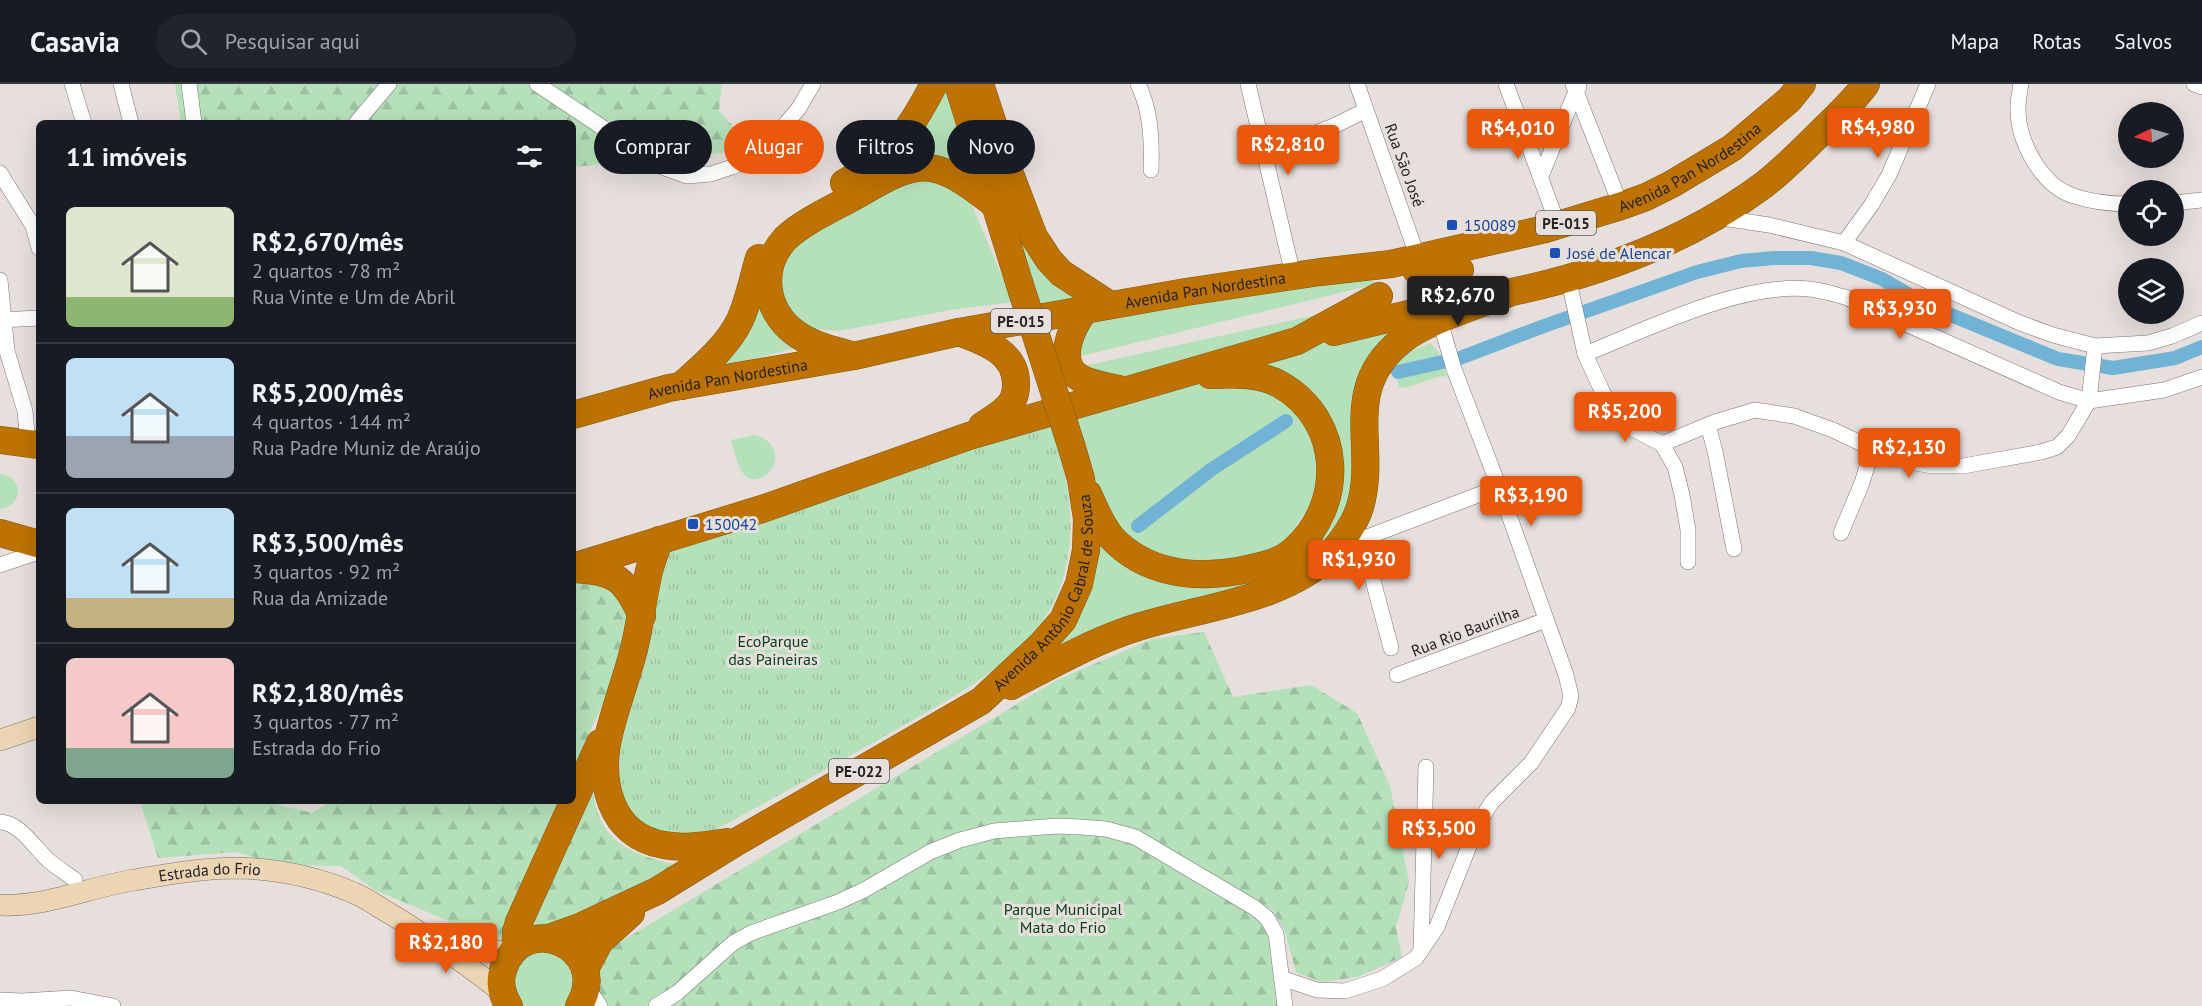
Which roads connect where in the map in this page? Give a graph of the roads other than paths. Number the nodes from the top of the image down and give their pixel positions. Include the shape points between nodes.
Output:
1 (72, 84) edge
2 (121, 84) edge
3 (189, 84) edge
4 (389, 84) edge
5 (537, 84) edge
6 (813, 84) edge
7 (934, 84) edge
8 (958, 84) edge
9 (980, 84) edge
10 (1138, 84) edge
11 (1248, 84) edge
12 (1357, 84) edge
13 (1506, 84) edge
14 (1802, 84) edge
15 (1866, 84) edge
16 (1928, 84) edge
17 (2021, 84) edge
18 (2194, 84) edge
19 (1577, 86) edge
20 (2202, 87) edge
21 (1366, 110) junction
22 (83, 120) edge
23 (130, 120) edge
24 (194, 120) edge
25 (359, 120) edge
26 (1266, 153) junction
27 (1151, 170) dead end
28 (0, 173) edge
29 (1541, 176) junction
30 (2202, 200) edge
31 (2184, 202) edge
32 (994, 204) junction
33 (2118, 204) edge
34 (1621, 206) junction
35 (1715, 217) junction
36 (1558, 225) junction
37 (36, 237) edge
38 (1844, 243) junction
39 (1418, 258) junction
40 (1363, 268) junction
41 (1460, 270) dead end
42 (1293, 275) junction
43 (1568, 277) junction
44 (0, 280) edge
45 (1379, 296) dead end
46 (1110, 305) junction
47 (1084, 311) junction
48 (1437, 314) junction
49 (36, 318) edge
50 (1, 321) edge
51 (2202, 323) edge
52 (958, 332) junction
53 (1298, 341) junction
54 (2095, 351) junction
55 (1585, 354) junction
56 (854, 356) junction
57 (1181, 375) junction
58 (2202, 377) edge
59 (681, 386) junction
60 (1124, 390) junction
61 (2089, 401) junction
62 (576, 414) edge
63 (1708, 425) junction
64 (969, 436) junction
65 (0, 440) edge
66 (33, 444) edge
67 (1662, 444) junction
68 (1872, 449) junction
69 (1081, 479) junction
70 (1499, 487) junction
71 (1357, 532) junction
72 (0, 533) edge
73 (1841, 533) dead end
74 (659, 540) junction
75 (36, 543) edge
76 (1734, 549) dead end
77 (36, 553) edge
78 (1688, 562) dead end
79 (0, 565) edge
80 (576, 567) edge
81 (576, 568) edge
82 (642, 616) junction
83 (1546, 620) junction
84 (1391, 648) dead end
85 (1397, 675) dead end
86 (619, 700) junction
87 (981, 701) junction
88 (36, 728) edge
89 (0, 740) edge
90 (1426, 767) dead end
91 (576, 795) edge
92 (572, 804) edge
93 (0, 822) edge
94 (738, 841) junction
95 (75, 880) dead end
96 (657, 891) junction
97 (0, 905) edge
98 (411, 925) junction
99 (549, 938) junction
100 (514, 950) junction
101 (1421, 951) junction
102 (1281, 978) junction
103 (588, 992) edge
104 (505, 999) edge
105 (0, 1000) edge
106 (113, 1006) edge
107 (657, 1006) edge
108 (1285, 1006) edge

1 - 22 street
2 - 23 street
3 - 24 street
4 - 25 street
5 - 6 street via 662,167 687,176 711,174 763,151 799,108
7 - 59 highway via 914,121 893,148 857,176 779,223 759,258 739,323 722,347
8 - 32 highway, Avenida Antônio Cabral de Souza / PE-022
9 - 46 highway via 1034,237 1061,273
10 - 27 street via 1148,111
11 - 26 street
12 - 21 street, Rua São José
13 - 29 street
14 - 34 highway, Avenida Pan Nordestina / PE-015 via 1732,148 1672,184
15 - 35 highway via 1799,154
16 - 38 street via 1889,175
17 - 33 street via 2018,108 2024,141 2032,160 2048,180 2071,196
18 - 20 street
19 - 29 street
19 - 34 street
21 - 26 street
21 - 39 street, Rua São José
26 - 42 street
28 - 37 street
29 - 36 street
30 - 31 street
32 - 56 highway via 948,173 916,168 881,181 786,238 775,252 769,270 771,300 780,320 810,341
32 - 69 highway, Avenida Antônio Cabral de Souza / PE-022, bridge
34 - 36 highway, Avenida Pan Nordestina / PE-015
35 - 38 street
35 - 43 highway via 1648,250
36 - 39 highway, Avenida Pan Nordestina / PE-015
38 - 54 street via 2020,323
39 - 40 highway, Avenida Pan Nordestina / PE-015
40 - 41 highway
40 - 42 highway, Avenida Pan Nordestina / PE-015
42 - 46 highway, Avenida Pan Nordestina / PE-015
43 - 48 highway
43 - 55 street
44 - 50 street
45 - 53 highway
46 - 47 highway, Avenida Pan Nordestina / PE-015
47 - 52 highway, Avenida Pan Nordestina / PE-015
47 - 60 highway via 1071,329 1070,366 1079,377
48 - 53 highway
48 - 70 street
48 - 71 highway via 1401,340 1377,368 1364,405 1363,490
49 - 50 street
50 - 66 street
51 - 54 street via 2148,343
52 - 56 highway, Avenida Pan Nordestina / PE-015
52 - 64 highway via 999,350 1010,362 1016,378 1012,402
53 - 57 highway
54 - 61 street
55 - 61 street via 1719,301 1762,291 1809,289 1845,297 2059,392
55 - 67 street via 1616,414 1633,429
56 - 59 highway, Avenida Pan Nordestina / PE-015
57 - 60 highway
57 - 69 highway via 1259,378 1279,384 1316,416 1325,434 1331,478 1322,511 1293,552 1257,567 1209,574 1186,575 1152,565 1112,537
58 - 61 street via 2164,390
59 - 62 highway, Avenida Pan Nordestina / PE-015
60 - 64 highway
61 - 68 street via 2068,436 2057,447 2041,452 1963,466 1932,466 1894,459
63 - 67 street
63 - 68 street via 1755,410 1794,416
63 - 76 street
64 - 74 highway via 762,509
65 - 66 highway
67 - 78 street via 1675,467 1682,495
68 - 73 street
69 - 87 highway, Avenida Antônio Cabral de Souza / PE-022 via 1087,519 1086,550 1079,584 1063,620
70 - 71 street
70 - 83 street
71 - 84 street
71 - 87 highway via 1294,581 1121,632
72 - 75 highway
74 - 80 highway
74 - 82 highway
77 - 79 street
81 - 82 highway via 614,577 632,596
82 - 86 highway
83 - 85 street, Rua Rio Baurilha
83 - 101 street via 1566,675 1571,696 1568,708 1531,763 1492,802 1478,824 1437,927
86 - 91 highway
86 - 94 highway via 608,736 604,774 610,801 625,824 640,837 662,845 688,847
87 - 94 highway, Avenida Antônio Cabral de Souza / PE-022
88 - 89 main road
90 - 101 street
92 - 100 highway via 519,922
93 - 95 street via 19,830 50,862
94 - 96 highway, Avenida Antônio Cabral de Souza
96 - 99 highway, Avenida Antônio Cabral de Souza
96 - 103 highway, Avenida Antônio Cabral de Souza via 600,941
97 - 98 main road, Estrada do Frio via 51,900 117,883 197,870 240,868 325,883 355,893
98 - 100 main road, Estrada do Frio via 475,950
98 - 104 main road, Estrada do Frio
99 - 100 highway, Avenida Antônio Cabral de Souza via 531,940
99 - 103 highway via 574,951
100 - 104 highway via 501,975
101 - 102 street via 1382,979 1345,991 1317,990
102 - 107 street via 1276,934 1267,918 1255,908 1135,837 1106,829 1057,826 994,831 960,840 838,902 750,933
102 - 108 street
105 - 106 street via 71,998

